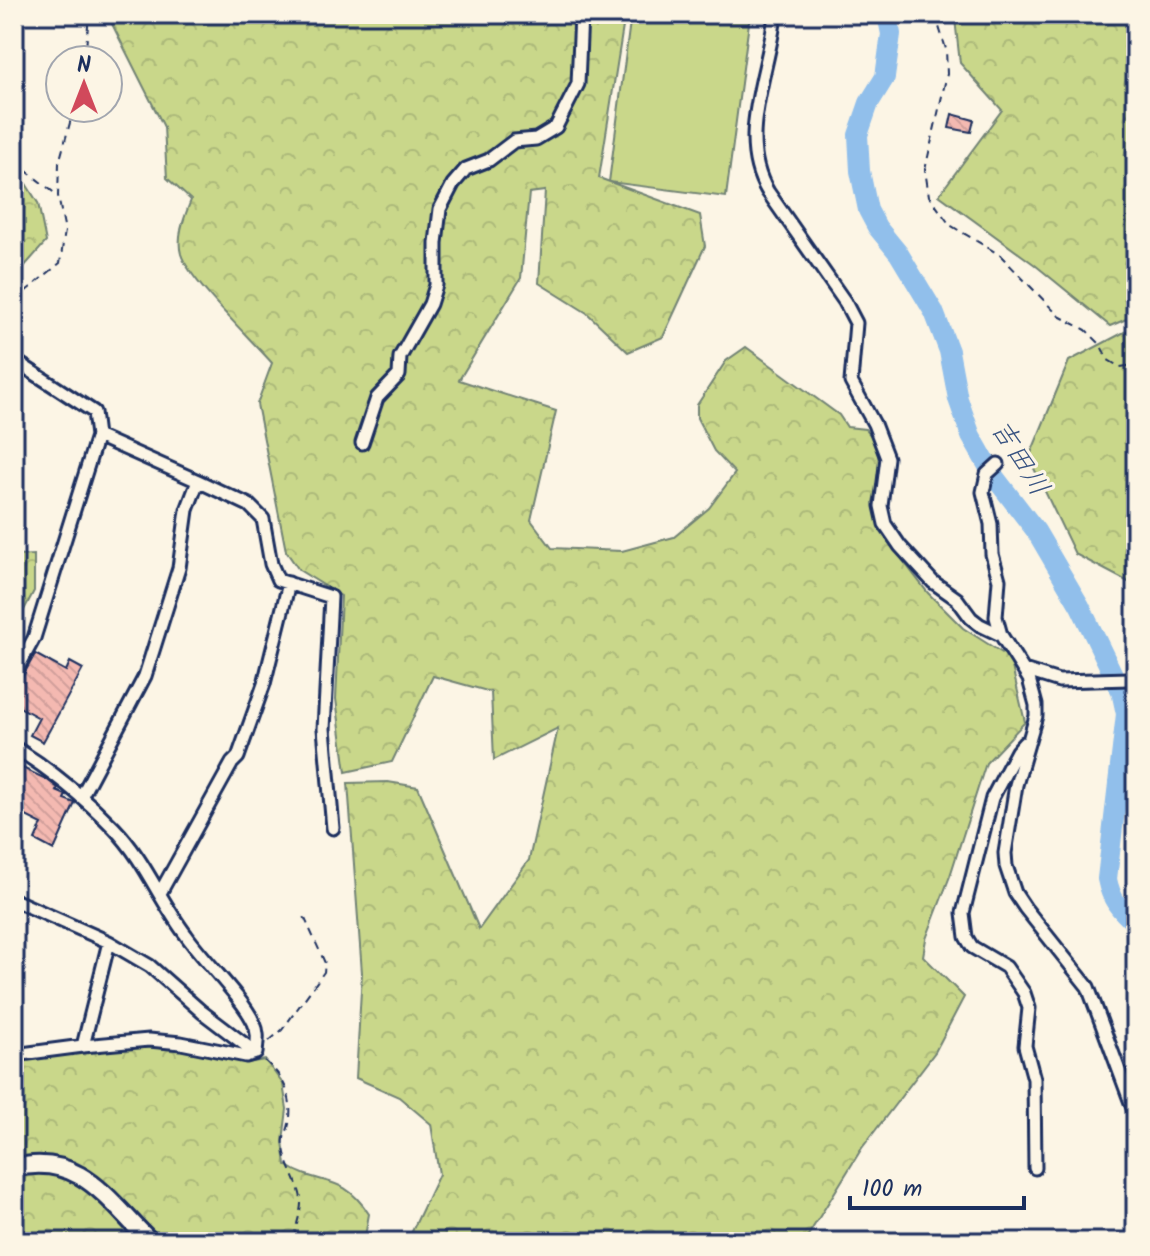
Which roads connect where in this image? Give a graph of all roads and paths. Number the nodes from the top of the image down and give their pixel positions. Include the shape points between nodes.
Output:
1 (89, 14) edge
2 (581, 14) edge
3 (775, 14) edge
4 (935, 14) edge
5 (86, 44) edge
6 (70, 124) edge
7 (14, 161) edge
8 (58, 196) junction
9 (14, 301) edge
10 (14, 360) edge
11 (1136, 361) edge
12 (97, 436) junction
13 (362, 443) dead end
14 (998, 464) dead end
15 (198, 481) junction
16 (289, 583) junction
17 (1001, 635) junction
18 (1024, 670) junction
19 (14, 675) edge
20 (1129, 679) dead end
21 (1029, 737) junction
22 (14, 747) edge
23 (81, 797) junction
24 (333, 828) dead end
25 (160, 893) junction
26 (14, 900) edge
27 (302, 912) dead end
28 (109, 942) junction
29 (83, 1046) junction
30 (256, 1053) junction
31 (14, 1055) edge
32 (1136, 1116) edge
33 (14, 1168) edge
34 (1035, 1168) dead end
35 (151, 1242) edge
36 (294, 1242) edge

1 - 5 path
2 - 13 street via 578,84 556,127 536,139 514,141 466,169 446,196 440,209 430,304 400,357 399,375 377,398
3 - 17 street via 753,139 757,165 768,192 856,323 851,382 887,458 881,506 885,524 933,582 957,599 971,618
4 - 11 path via 947,74 925,170 929,196 950,225 1000,255 1059,316 1086,330 1108,360 1120,367
6 - 8 path via 59,163
7 - 8 path
8 - 9 path via 65,231 60,263
10 - 12 street via 94,412
12 - 15 street
12 - 19 street via 34,638
14 - 17 street via 987,474 983,492 999,580 996,617
15 - 16 street via 249,505 263,519 274,575
15 - 23 street via 187,510 179,568 145,676
16 - 24 street via 331,597 324,729
16 - 25 street via 264,684 238,757
17 - 18 street
18 - 20 street via 1059,681
18 - 21 street via 1036,705
21 - 32 street via 1016,785 1006,866 1025,908 1088,987
21 - 34 street via 992,798 963,913 972,947 1006,967 1029,1008 1025,1046 1034,1079
22 - 23 street
23 - 25 street via 136,853
25 - 30 street via 183,932 248,1013 258,1035
26 - 28 street
27 - 30 path via 325,963 324,972 282,1030
28 - 29 street
28 - 30 street via 150,966
29 - 30 street via 149,1040 246,1056
29 - 31 street
30 - 36 path via 275,1068 291,1103 283,1141 301,1198
33 - 35 street via 36,1165 73,1171 95,1184

